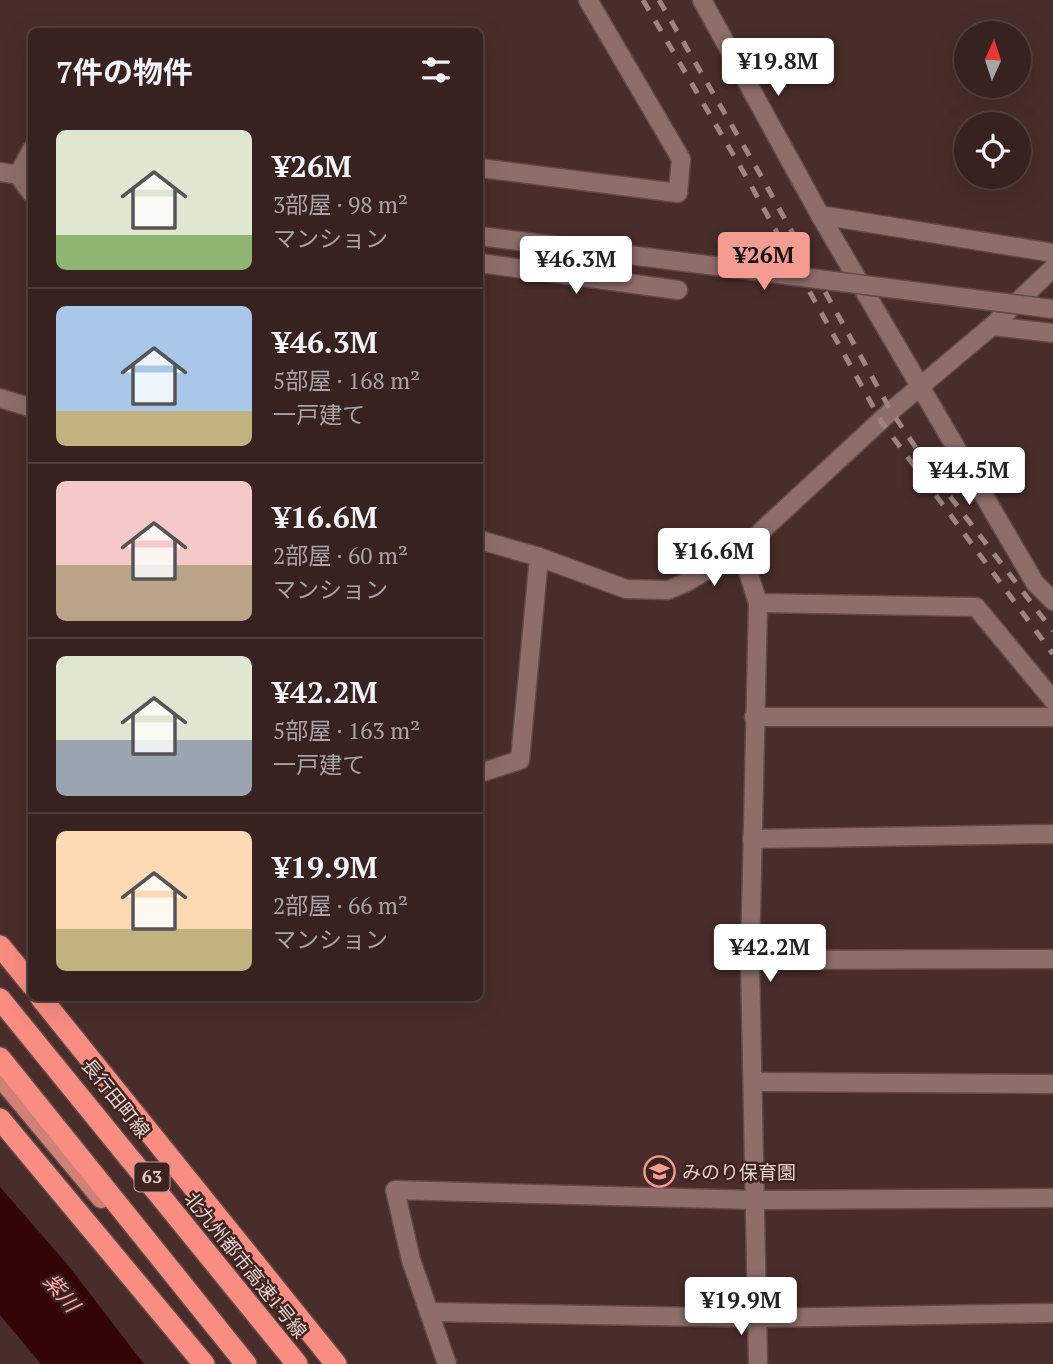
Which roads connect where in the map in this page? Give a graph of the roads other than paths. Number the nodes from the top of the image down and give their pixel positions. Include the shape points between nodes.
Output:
1 (588, 0) edge
2 (702, 0) edge
3 (28, 156) edge
4 (483, 168) edge
5 (16, 175) edge
6 (28, 189) edge
7 (820, 215) junction
8 (483, 236) edge
9 (1053, 253) edge
10 (483, 264) edge
11 (1053, 268) edge
12 (678, 290) dead end
13 (1053, 309) edge
14 (992, 326) junction
15 (1053, 333) edge
16 (922, 386) junction
17 (0, 398) edge
18 (28, 407) edge
19 (483, 541) edge
20 (741, 550) junction
21 (539, 557) junction
22 (1053, 601) edge
23 (758, 604) junction
24 (1053, 700) edge
25 (754, 717) junction
26 (1053, 717) edge
27 (483, 772) edge
28 (1053, 834) edge
29 (752, 839) junction
30 (0, 946) edge
31 (1053, 959) edge
32 (750, 960) junction
33 (28, 981) edge
34 (0, 989) edge
35 (0, 999) edge
36 (44, 1001) edge
37 (0, 1058) edge
38 (0, 1078) edge
39 (753, 1082) junction
40 (1053, 1084) edge
41 (0, 1119) edge
42 (1053, 1198) edge
43 (756, 1200) junction
44 (429, 1312) junction
45 (1053, 1313) edge
46 (757, 1318) junction
47 (204, 1364) edge
48 (236, 1364) edge
49 (246, 1364) edge
50 (298, 1364) edge
51 (305, 1364) edge
52 (336, 1364) edge
53 (447, 1364) edge
54 (758, 1364) edge

1 - 4 street via 681,159 678,192
2 - 7 street
3 - 5 street
5 - 6 street
7 - 9 street
7 - 16 street
8 - 13 street, bridge
10 - 12 street
11 - 14 street
14 - 15 street
14 - 16 street
16 - 20 street
16 - 22 street via 1035,583
17 - 18 street
19 - 21 street
20 - 21 street via 667,590 626,589
20 - 23 street
21 - 27 street via 520,760
23 - 24 street via 976,607
23 - 25 street
25 - 26 street
25 - 29 street
28 - 29 street
29 - 32 street
30 - 33 highway
31 - 32 street
32 - 39 street
34 - 51 main road, 長行田町線 / 63
35 - 50 highway, 北九州都市高速1号線
36 - 52 highway
37 - 49 highway
38 - 48 main road
39 - 40 street
39 - 43 street
41 - 47 highway
42 - 43 street
43 - 44 street via 395,1190
43 - 46 street
44 - 46 street
44 - 53 street
45 - 46 street
46 - 54 street

